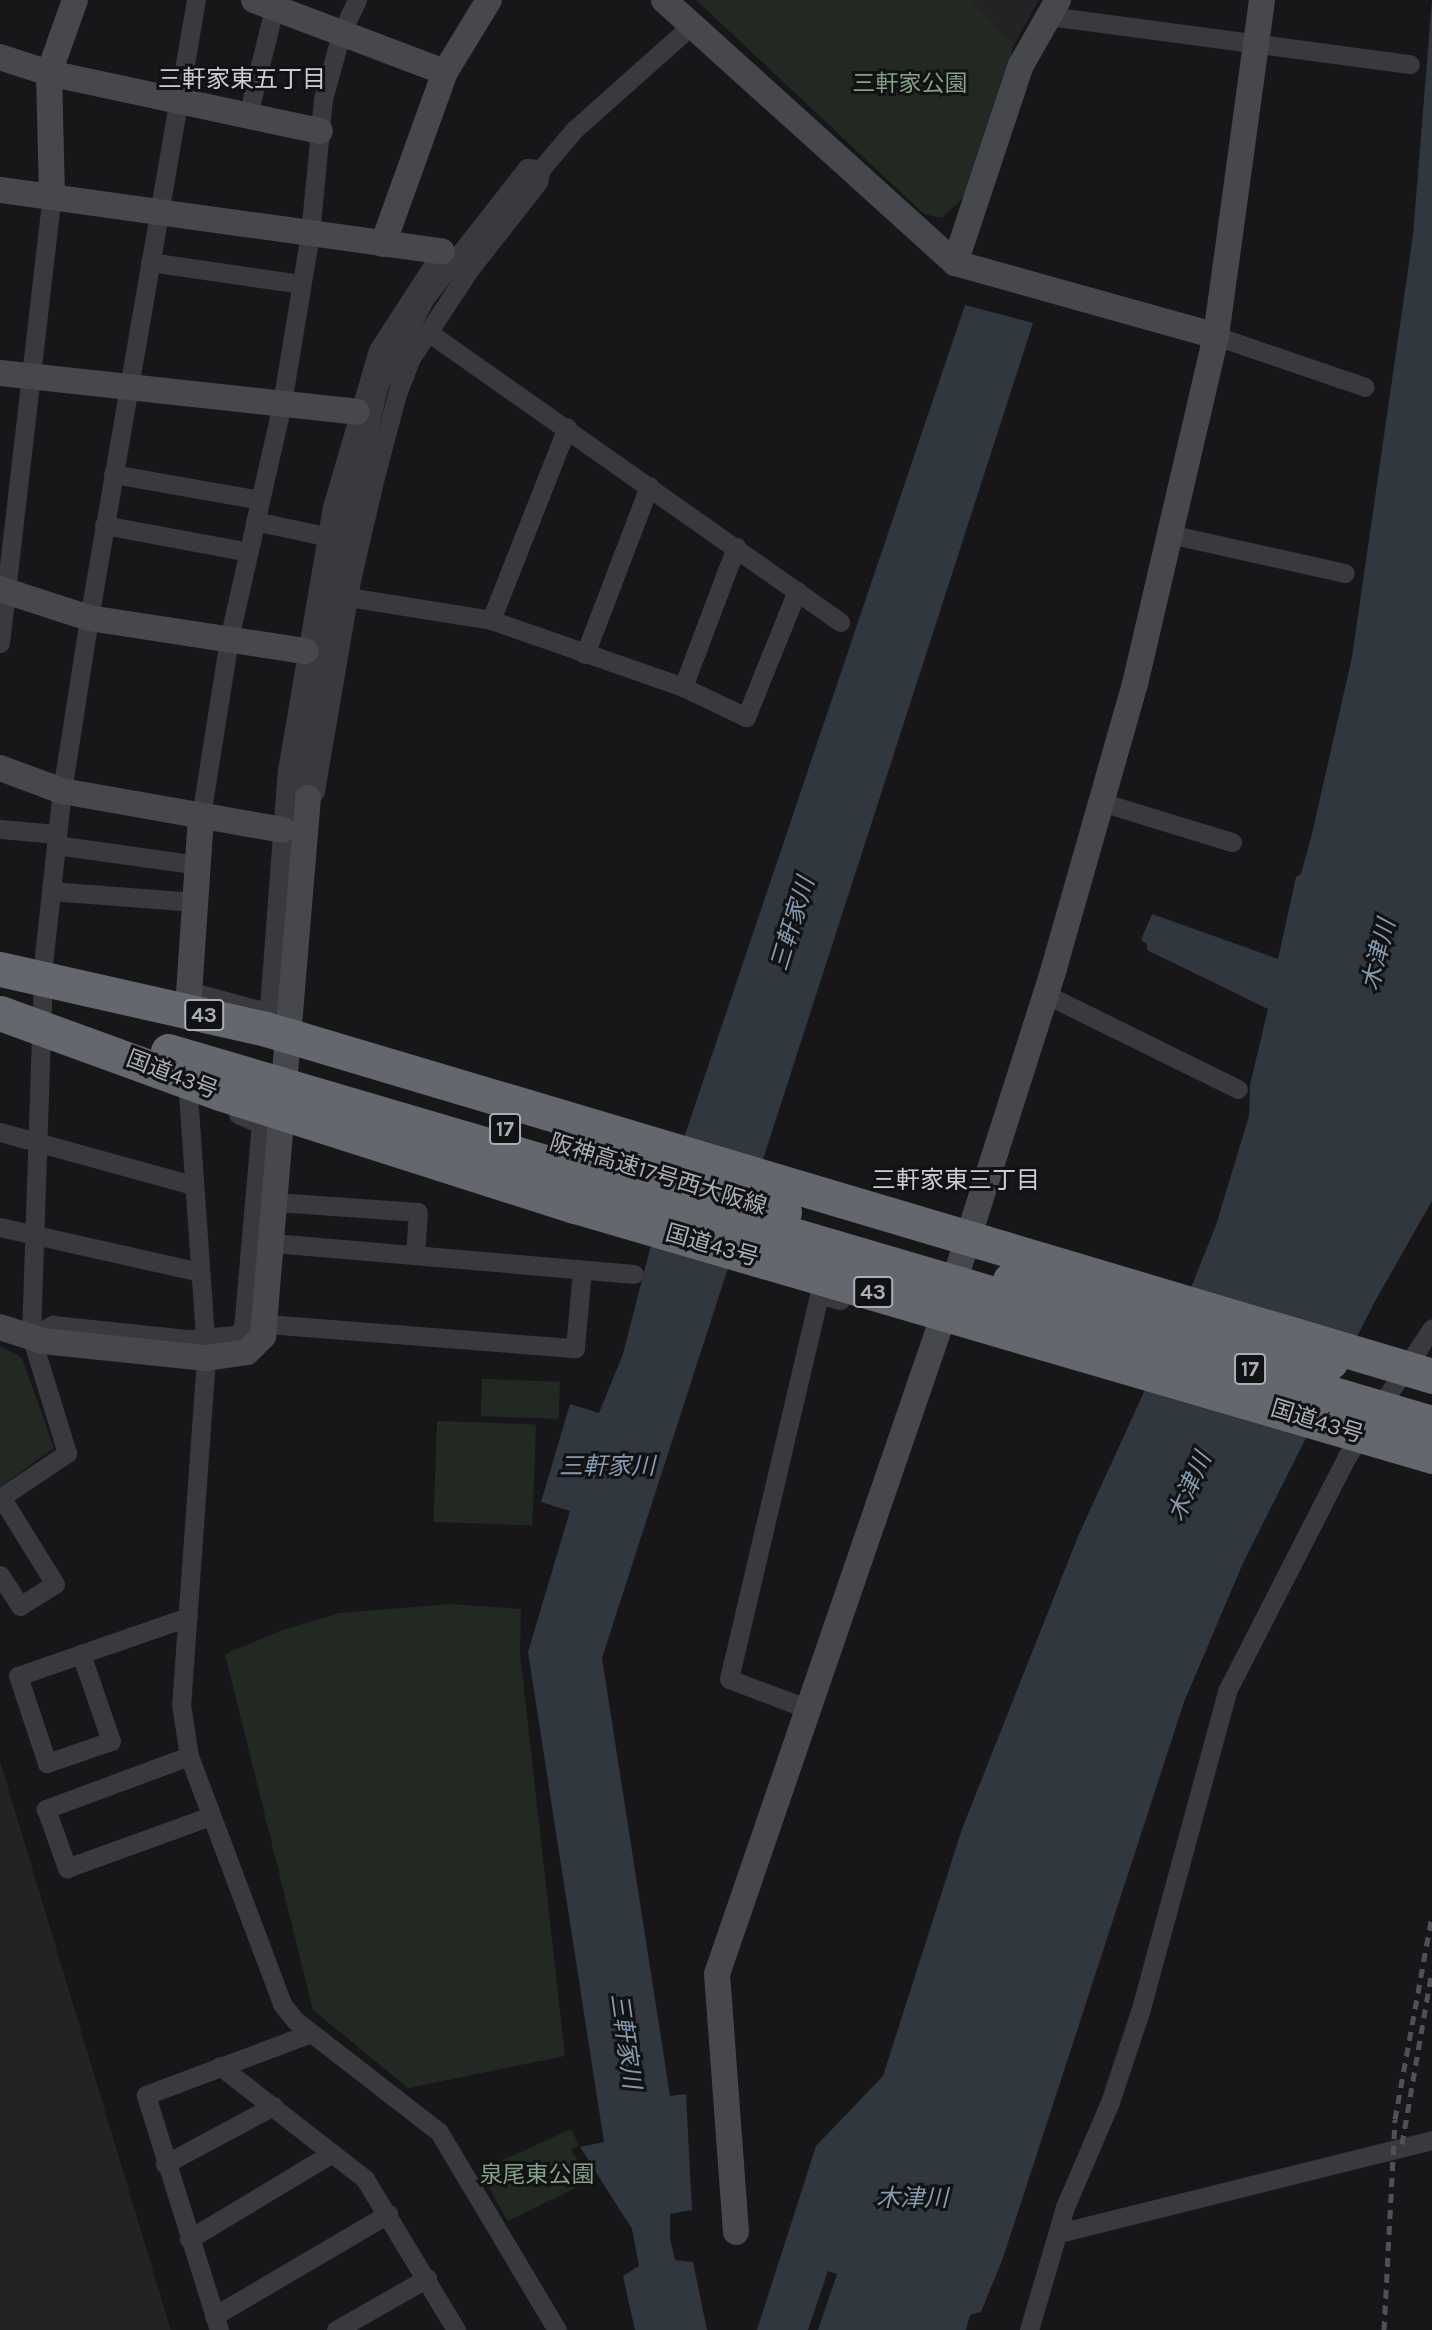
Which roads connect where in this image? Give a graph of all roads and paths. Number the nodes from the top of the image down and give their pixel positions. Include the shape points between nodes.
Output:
1 (75, 0) edge
2 (195, 0) edge
3 (357, 0) edge
4 (489, 0) edge
5 (664, 0) edge
6 (1262, 0) edge
7 (264, 4) edge
8 (1054, 8) edge
9 (694, 23) junction
10 (341, 34) junction
11 (1256, 42) junction
12 (0, 57) edge
13 (1410, 64) dead end
14 (445, 72) junction
15 (49, 73) junction
16 (177, 100) junction
17 (248, 116) junction
18 (320, 131) junction
19 (541, 169) junction
20 (0, 190) edge
21 (52, 197) junction
22 (159, 213) junction
23 (310, 234) junction
24 (383, 244) junction
25 (442, 251) joint
26 (150, 262) junction
27 (955, 263) junction
28 (300, 284) junction
29 (428, 332) junction
30 (1216, 336) junction
31 (0, 373) edge
32 (32, 376) junction
33 (128, 385) junction
34 (1366, 387) dead end
35 (282, 403) junction
36 (357, 412) junction
37 (567, 427) junction
38 (113, 474) junction
39 (649, 485) junction
40 (260, 500) junction
41 (256, 521) junction
42 (104, 526) junction
43 (1169, 534) junction
44 (325, 536) junction
45 (736, 547) junction
46 (249, 552) junction
47 (1345, 573) dead end
48 (2, 590) edge
49 (797, 591) junction
50 (348, 597) junction
51 (89, 618) junction
52 (491, 620) junction
53 (840, 622) dead end
54 (229, 639) junction
55 (0, 643) edge
56 (305, 650) junction
57 (585, 654) junction
58 (683, 687) junction
59 (0, 768) edge
60 (62, 790) junction
61 (308, 798) junction
62 (1101, 802) junction
63 (201, 816) junction
64 (0, 829) edge
65 (283, 830) junction
66 (57, 839) junction
67 (1233, 842) dead end
68 (198, 865) junction
69 (51, 891) junction
70 (195, 902) junction
71 (0, 952) edge
72 (43, 965) junction
73 (0, 969) edge
74 (0, 979) edge
75 (1045, 994) junction
76 (189, 1000) junction
77 (0, 1001) edge
78 (0, 1013) edge
79 (0, 1026) edge
80 (38, 1037) junction
81 (305, 1041) junction
82 (1238, 1090) dead end
83 (188, 1094) junction
84 (293, 1117) junction
85 (0, 1132) edge
86 (35, 1143) junction
87 (193, 1185) junction
88 (276, 1202) junction
89 (788, 1224) junction
90 (0, 1227) edge
91 (33, 1238) junction
92 (273, 1243) junction
93 (415, 1255) junction
94 (896, 1267) junction
95 (582, 1270) junction
96 (199, 1272) junction
97 (634, 1274) dead end
98 (1010, 1280) junction
99 (1114, 1311) junction
100 (1068, 1319) junction
101 (267, 1324) junction
102 (0, 1327) edge
103 (1432, 1328) edge
104 (939, 1329) junction
105 (31, 1336) junction
106 (206, 1348) junction
107 (1383, 1362) junction
108 (1432, 1376) edge
109 (1432, 1389) edge
110 (1432, 1408) edge
111 (1365, 1422) junction
112 (1432, 1423) edge
113 (1432, 1442) edge
114 (1432, 1456) edge
115 (0, 1498) edge
116 (0, 1575) edge
117 (188, 1617) junction
118 (81, 1654) junction
119 (806, 1707) junction
120 (190, 1756) junction
121 (211, 1815) junction
122 (312, 2033) junction
123 (220, 2066) junction
124 (272, 2106) junction
125 (1432, 2140) edge
126 (332, 2153) junction
127 (165, 2164) junction
128 (388, 2214) junction
129 (736, 2232) dead end
130 (1059, 2233) junction
131 (189, 2239) junction
132 (427, 2278) junction
133 (216, 2323) edge
134 (335, 2330) edge
135 (456, 2330) edge
136 (557, 2330) edge
137 (1029, 2330) edge

1 - 15 street
2 - 16 street
3 - 10 street
4 - 14 street
5 - 9 street
6 - 11 street
7 - 10 street
7 - 17 street
8 - 11 street
8 - 27 street via 1021,65
9 - 19 street via 574,130
9 - 27 street
10 - 14 street
10 - 18 street via 323,99
11 - 13 street
11 - 30 street
12 - 15 street
14 - 24 street
15 - 16 street
15 - 21 street
16 - 17 street
16 - 22 street
17 - 18 street
18 - 23 street
19 - 29 street via 538,182
19 - 61 street via 527,168 425,298 378,387 330,591 300,788
20 - 21 street
21 - 22 street
21 - 32 street
22 - 23 street
22 - 26 street
23 - 24 street
23 - 28 street
24 - 25 street
25 - 36 street via 377,351
26 - 28 street
26 - 33 street
27 - 30 street
28 - 35 street
29 - 37 street
29 - 50 street via 397,394
30 - 34 street
30 - 43 street
31 - 32 street
32 - 33 street
32 - 48 street
33 - 35 street
33 - 38 street
35 - 36 street
35 - 40 street
36 - 44 street
37 - 39 street
37 - 52 street
38 - 40 street
38 - 42 street
39 - 45 street
39 - 57 street
40 - 41 street
41 - 44 street
41 - 46 street
42 - 46 street
42 - 51 street
43 - 47 street
43 - 62 street
44 - 56 street
45 - 49 street
45 - 58 street
46 - 54 street
48 - 51 street
48 - 55 street
49 - 53 street
49 - 58 street via 746,717
50 - 52 street
50 - 61 street via 315,791
51 - 54 street
51 - 60 street
52 - 57 street
54 - 56 street
54 - 63 street
56 - 65 street
57 - 58 street
59 - 60 street
60 - 63 street
60 - 66 street
61 - 81 street
62 - 67 street
62 - 75 street
63 - 65 street
63 - 68 street
64 - 66 street
65 - 76 street via 269,1007 259,1010
66 - 68 street
66 - 69 street
68 - 70 street
69 - 70 street
69 - 72 street
70 - 76 street
71 - 72 street
72 - 76 street
72 - 80 street
73 - 81 highway, 43, bridge
74 - 89 highway, 阪神高速17号西大阪線 / 17
75 - 82 street
75 - 104 street
76 - 81 street
77 - 89 highway, 阪神高速17号西大阪線 / 17, bridge
78 - 84 highway, 国道43号 / 43, bridge
79 - 80 street
80 - 83 street
80 - 86 street
81 - 88 street
81 - 89 highway, bridge via 428,1087 691,1172
81 - 107 highway, 43, bridge
83 - 87 street
83 - 106 street via 261,1124 247,1319 236,1335
84 - 89 highway, bridge via 414,1144 619,1203
84 - 114 highway, 国道43号 / 43, bridge via 575,1206
85 - 86 street
86 - 87 street
86 - 91 street
87 - 96 street
88 - 92 street
88 - 93 street via 418,1212
89 - 94 highway, 阪神高速17号西大阪線 / 17, bridge
89 - 98 highway, 阪神高速17号西大阪線 / 17
90 - 91 street
91 - 96 street
91 - 105 street
92 - 93 street
92 - 101 street
93 - 95 street
94 - 100 highway, 阪神高速17号西大阪線 / 17, bridge
94 - 111 highway, bridge via 1090,1344 1280,1402
95 - 97 street
95 - 101 street via 575,1348
96 - 106 street
98 - 99 highway, 阪神高速17号西大阪線 / 17
98 - 107 highway, bridge via 1164,1307 1265,1336
99 - 109 highway
99 - 110 highway, 17 via 1165,1331
100 - 111 highway, bridge via 1174,1360
100 - 112 highway, 17, bridge via 1121,1330
101 - 106 street via 256,1346 247,1352
102 - 105 street
103 - 130 street via 1348,1455 1227,1691 1140,2012
104 - 119 street
104 - 119 street via 819,1294 729,1679
105 - 106 street
105 - 115 street via 67,1453
106 - 117 street
107 - 108 highway, 43, bridge
111 - 113 highway
115 - 116 street via 55,1584 20,1606
117 - 118 street
117 - 120 street via 181,1713
118 - 118 street via 111,1741 47,1763 18,1676
119 - 129 street via 717,1974
120 - 121 street
120 - 121 street via 46,1809 67,1868
121 - 122 street via 273,1986 282,2004
122 - 123 street
122 - 136 street via 439,2132
123 - 124 street
123 - 127 street via 146,2095
124 - 126 street
124 - 127 street
125 - 130 street
126 - 128 street via 357,2171
126 - 131 street
127 - 131 street
128 - 132 street
128 - 133 street
130 - 137 street
131 - 133 street
132 - 134 street
132 - 135 street

